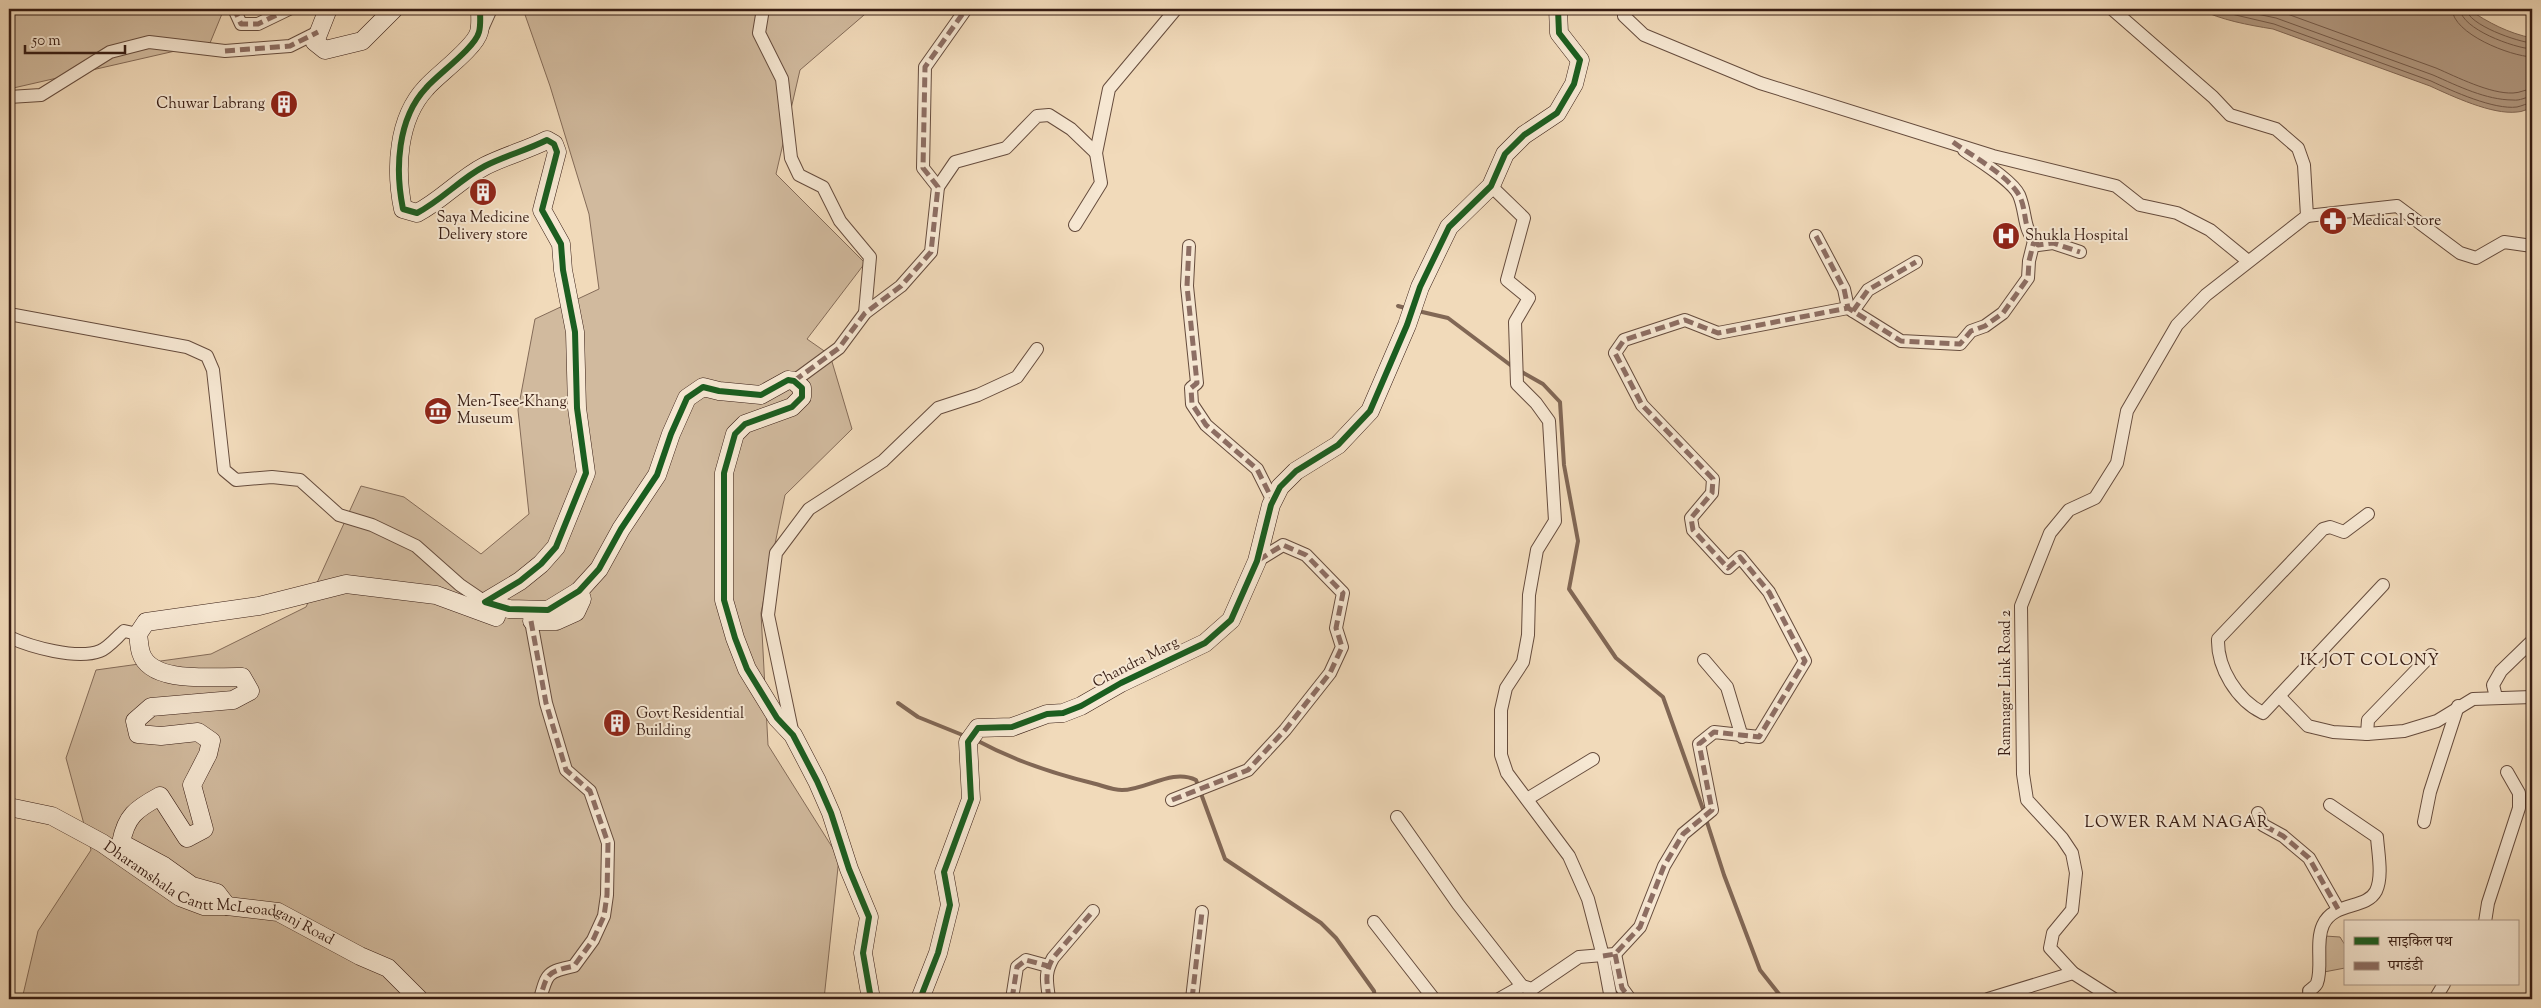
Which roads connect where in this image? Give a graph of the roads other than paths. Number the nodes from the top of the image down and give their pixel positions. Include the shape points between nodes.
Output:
1 (238, 9) edge
2 (289, 9) edge
3 (328, 9) edge
4 (394, 9) edge
5 (480, 9) edge
6 (491, 9) edge
7 (763, 9) edge
8 (966, 9) edge
9 (1176, 9) edge
10 (1558, 9) edge
11 (1626, 9) edge
12 (2112, 9) edge
13 (318, 32) junction
14 (479, 34) junction
15 (9, 97) edge
16 (1953, 142) junction
17 (1096, 152) junction
18 (1491, 186) junction
19 (938, 187) junction
20 (2307, 216) junction
21 (1075, 224) dead end
22 (1816, 236) dead end
23 (2034, 241) junction
24 (1189, 246) dead end
25 (2532, 246) edge
26 (2080, 252) dead end
27 (2248, 261) junction
28 (1916, 262) dead end
29 (1850, 309) junction
30 (865, 313) junction
31 (9, 314) edge
32 (1037, 349) dead end
33 (794, 381) junction
34 (1273, 501) junction
35 (2368, 514) dead end
36 (1257, 560) junction
37 (2383, 585) dead end
38 (579, 591) junction
39 (485, 602) junction
40 (531, 621) junction
41 (138, 634) junction
42 (9, 637) edge
43 (2532, 641) edge
44 (2431, 655) dead end
45 (1704, 660) dead end
46 (2279, 696) junction
47 (2496, 697) junction
48 (2532, 698) edge
49 (2458, 706) junction
50 (2367, 734) junction
51 (793, 735) junction
52 (1742, 737) junction
53 (1593, 759) dead end
54 (2507, 772) dead end
55 (1527, 799) junction
56 (1172, 800) dead end
57 (2330, 805) dead end
58 (9, 807) edge
59 (2258, 814) dead end
60 (1397, 817) dead end
61 (2424, 822) dead end
62 (227, 906) junction
63 (2338, 909) junction
64 (1093, 911) dead end
65 (1202, 912) dead end
66 (2485, 920) edge
67 (1374, 922) dead end
68 (1609, 955) junction
69 (1048, 966) junction
70 (2073, 973) junction
71 (1522, 986) junction
72 (2443, 986) edge
73 (419, 999) edge
74 (540, 999) edge
75 (871, 999) edge
76 (920, 999) edge
77 (1012, 999) edge
78 (1049, 999) edge
79 (1192, 999) edge
80 (1434, 999) edge
81 (1499, 999) edge
82 (1611, 999) edge
83 (1630, 999) edge
84 (1988, 999) edge
85 (2114, 999) edge
86 (2311, 999) edge
87 (2434, 999) edge

1 - 2 street via 235,11 241,24 258,24
3 - 13 street
4 - 13 street via 362,41 325,50 315,42
5 - 14 street
6 - 14 street
7 - 30 street via 759,33 782,79 791,158 799,175 823,187 840,221 870,257
8 - 19 street via 925,66 923,168
9 - 17 street via 1108,89
10 - 18 street via 1560,33 1580,60 1574,84 1557,113 1524,135 1505,154
11 - 16 street via 1624,16 1644,36 1760,83
12 - 20 street via 2230,115 2276,129 2298,148 2304,165
13 - 15 street via 290,46 225,51 149,42 110,52 41,95
14 - 39 street via 426,88 413,106 399,166 403,209 417,213 432,206 458,183 485,166 546,140 554,144 557,152 542,210 561,244 575,332 577,408 586,473 556,547 520,581
16 - 23 street via 2018,194 2028,235
16 - 27 street via 1993,156 2116,186 2140,205 2177,213 2210,230
17 - 19 street via 1049,115 1037,116 1006,148 955,162
17 - 21 street via 1101,183
18 - 34 street, Chandra Marg via 1449,227 1420,287 1370,411 1338,445 1296,471
18 - 55 street via 1524,218 1507,280 1529,298 1515,322 1517,384 1549,421 1555,521 1537,550 1523,662 1506,688 1500,710 1501,755 1507,773
19 - 30 street via 931,252 901,286
20 - 25 street via 2397,206 2460,253 2476,258 2504,242
20 - 27 street, Ramnagar Link Road 2
22 - 29 street via 1844,289
23 - 26 street via 2038,245 2053,244
23 - 29 street via 2028,278 2003,313 1985,326 1971,331 1960,344 1901,341
24 - 34 street via 1187,286 1197,383 1191,388 1192,404 1206,425 1257,469
27 - 70 street, Ramnagar Link Road 2 via 2206,295 2177,325 2128,411 2117,463 2095,498 2069,510 2050,533 2021,606 2023,774 2027,800 2062,838 2072,854 2076,873 2072,910 2053,933 2050,948
28 - 29 street via 1868,290
29 - 52 street via 1718,333 1685,320 1624,340 1614,353 1642,405 1713,479 1712,492 1691,518 1693,530 1728,568 1740,557 1769,592 1805,661 1759,738
30 - 33 street via 839,348
31 - 39 street via 187,347 207,356 213,370 224,470 236,480 272,477 300,480 339,515 372,525 416,546 460,585
32 - 51 street via 1017,377 938,408 883,461 809,509 776,553 768,615
33 - 38 street via 788,380 761,395 703,387 687,398 670,434 657,475 599,569
33 - 51 street via 802,388 802,397 792,407 746,424 735,434 724,473 724,600 746,669 777,718
34 - 36 street, Chandra Marg
35 - 46 street via 2344,532 2323,529 2218,639 2218,649 2232,687 2252,707 2263,713
36 - 56 street via 1283,545 1306,555 1342,593 1336,628 1342,647 1330,673 1248,770
36 - 76 street, Chandra Marg via 1231,620 1205,643 1122,682 1082,706 973,735 971,800 944,872 950,905 938,953
37 - 46 street
38 - 39 street via 548,610 509,609
38 - 40 street via 582,599 576,612 556,621
40 - 41 street via 507,620 436,595 346,584 259,606 146,622
40 - 74 street via 546,703 566,770 590,791 608,843 604,916 593,940 574,966 551,971 545,978
41 - 42 street via 124,631 102,650 90,654 36,649
41 - 62 street via 141,655 158,672 190,678 242,677 250,691 233,700 150,707 135,720 138,734 161,736 198,732 210,741 208,754 192,785 204,829 187,838 160,796 138,808 124,826 121,843 164,866 192,886 217,893
43 - 47 street via 2502,671 2493,686
44 - 50 street via 2368,720
45 - 52 street via 1727,687
46 - 50 street via 2308,726 2333,732
47 - 48 street
47 - 49 street via 2473,698
49 - 50 street via 2437,721 2421,726
49 - 61 street via 2430,792
51 - 75 street via 824,797 869,916 863,953
52 - 68 street via 1714,732 1698,744 1712,810 1682,834 1664,866 1640,927
53 - 55 street
54 - 66 street via 2519,793 2520,808 2488,902
55 - 68 street via 1569,856
57 - 63 street via 2377,837 2379,874 2376,892 2367,900
58 - 62 street, Dharamshala Cantt McLeoadganj Road via 52,816 102,843 180,897 204,906
59 - 63 street via 2263,826 2283,836 2309,858
60 - 71 street via 1458,904
62 - 73 street, Dharamshala Cantt McLeoadganj Road via 278,912 388,968
63 - 86 street via 2327,917 2320,931 2317,983 2309,991
64 - 69 street
65 - 79 street
67 - 80 street
68 - 71 street via 1579,957 1532,990
68 - 82 street
68 - 83 street
69 - 77 street via 1026,960 1017,967
69 - 78 street via 1045,972
70 - 84 street
70 - 85 street, Ramnagar Link Road 2
71 - 81 street
72 - 87 street

